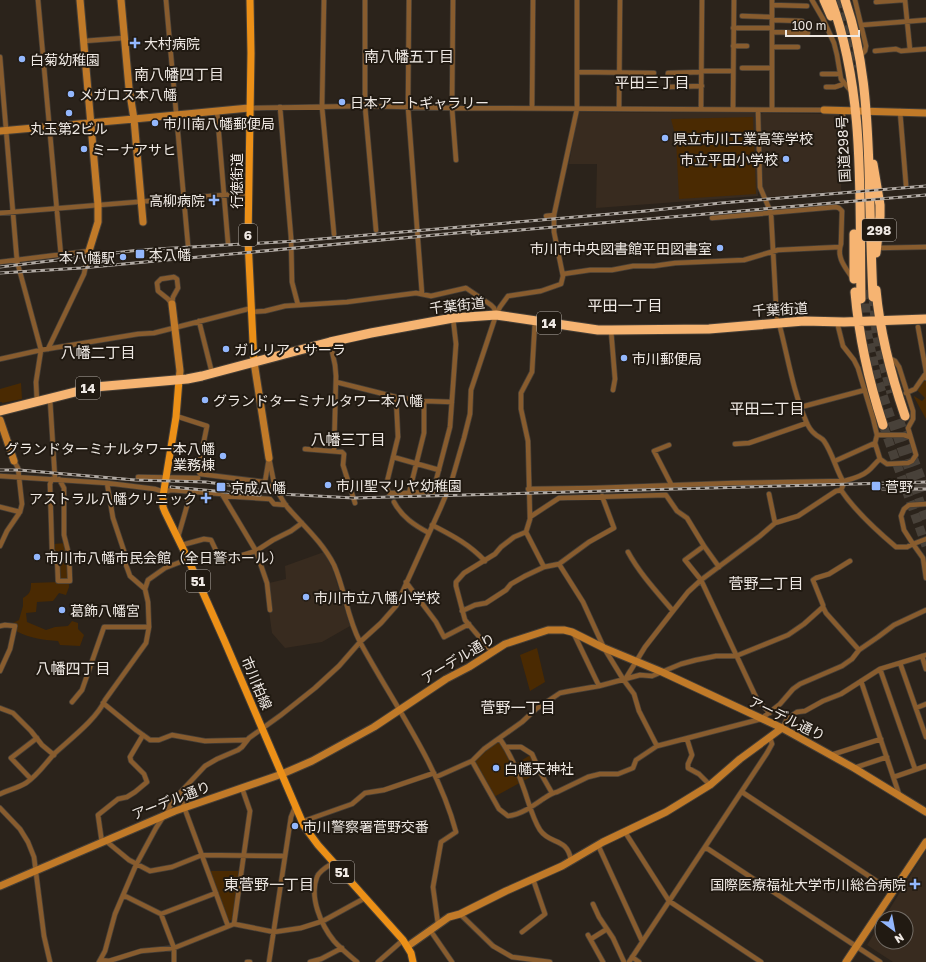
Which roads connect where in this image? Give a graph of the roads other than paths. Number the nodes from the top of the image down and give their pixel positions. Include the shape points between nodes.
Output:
1 (38, 0) edge
2 (80, 0) edge
3 (120, 0) edge
4 (166, 0) edge
5 (250, 0) edge
6 (324, 0) edge
7 (365, 0) edge
8 (409, 0) edge
9 (453, 0) edge
10 (533, 0) edge
11 (577, 0) edge
12 (620, 0) edge
13 (702, 0) edge
14 (734, 0) edge
15 (812, 0) edge
16 (824, 0) edge
17 (831, 0) edge
18 (845, 0) edge
19 (855, 0) edge
20 (904, 0) edge
21 (876, 2) dead end
22 (772, 3) edge
23 (807, 6) dead end
24 (742, 16) dead end
25 (772, 18) junction
26 (926, 20) edge
27 (802, 21) dead end
28 (907, 21) junction
29 (862, 25) junction
30 (734, 28) junction
31 (772, 30) junction
32 (808, 33) dead end
33 (124, 38) junction
34 (84, 41) junction
35 (733, 46) junction
36 (747, 46) dead end
37 (772, 47) junction
38 (798, 47) dead end
39 (926, 49) edge
40 (910, 50) junction
41 (875, 51) dead end
42 (860, 56) junction
43 (0, 57) edge
44 (847, 57) junction
45 (742, 68) dead end
46 (772, 68) junction
47 (733, 71) junction
48 (577, 72) junction
49 (619, 72) junction
50 (702, 72) junction
51 (654, 73) dead end
52 (822, 74) dead end
53 (837, 74) dead end
54 (841, 85) dead end
55 (702, 86) junction
56 (826, 87) dead end
57 (854, 96) junction
58 (365, 106) junction
59 (408, 106) junction
60 (280, 107) junction
61 (322, 107) junction
62 (249, 108) junction
63 (452, 108) junction
64 (532, 108) junction
65 (576, 109) junction
66 (619, 109) junction
67 (701, 109) junction
68 (733, 109) junction
69 (758, 110) junction
70 (772, 110) junction
71 (824, 110) joint
72 (844, 110) junction
73 (855, 110) junction
74 (866, 110) junction
75 (217, 111) junction
76 (900, 111) junction
77 (926, 112) edge
78 (176, 114) junction
79 (134, 120) junction
80 (92, 123) junction
81 (49, 126) junction
82 (3, 131) edge
83 (843, 132) dead end
84 (868, 140) junction
85 (858, 143) junction
86 (456, 160) dead end
87 (906, 184) dead end
88 (248, 193) junction
89 (224, 194) junction
90 (184, 198) junction
91 (142, 202) junction
92 (98, 205) junction
93 (56, 208) junction
94 (14, 213) junction
95 (771, 213) junction
96 (0, 214) edge
97 (546, 216) dead end
98 (554, 216) junction
99 (712, 218) dead end
100 (143, 222) dead end
101 (376, 230) dead end
102 (334, 234) dead end
103 (228, 243) dead end
104 (188, 245) dead end
105 (840, 247) junction
106 (926, 247) edge
107 (876, 248) junction
108 (89, 251) junction
109 (772, 251) junction
110 (61, 256) junction
111 (17, 261) junction
112 (0, 262) edge
113 (563, 274) junction
114 (854, 280) junction
115 (422, 294) junction
116 (872, 297) tunnel mouth
117 (861, 299) tunnel mouth
118 (172, 304) junction
119 (298, 305) junction
120 (252, 310) junction
121 (496, 315) junction
122 (453, 318) junction
123 (926, 319) edge
124 (199, 321) junction
125 (535, 321) junction
126 (858, 321) junction
127 (880, 321) junction
128 (837, 322) junction
129 (777, 323) junction
130 (918, 327) dead end
131 (174, 328) junction
132 (611, 330) junction
133 (330, 342) junction
134 (48, 349) junction
135 (40, 350) junction
136 (887, 357) junction
137 (0, 359) edge
138 (254, 362) junction
139 (862, 366) junction
140 (211, 369) dead end
141 (926, 374) edge
142 (926, 378) edge
143 (179, 380) junction
144 (336, 382) junction
145 (613, 390) dead end
146 (864, 390) junction
147 (891, 393) tunnel mouth
148 (906, 393) junction
149 (879, 396) dead end
150 (396, 397) junction
151 (50, 399) junction
152 (424, 401) junction
153 (37, 402) junction
154 (452, 402) junction
155 (801, 407) junction
156 (0, 411) edge
157 (176, 416) junction
158 (0, 420) edge
159 (807, 423) junction
160 (877, 435) junction
161 (910, 437) junction
162 (875, 443) junction
163 (669, 444) dead end
164 (735, 444) dead end
165 (305, 449) dead end
166 (334, 451) junction
167 (393, 457) junction
168 (269, 458) junction
169 (880, 459) junction
170 (835, 461) junction
171 (14, 462) joint
172 (416, 463) junction
173 (439, 470) junction
174 (0, 476) edge
175 (19, 476) junction
176 (138, 477) dead end
177 (167, 478) junction
178 (198, 478) dead end
179 (55, 479) junction
180 (844, 481) junction
181 (265, 482) junction
182 (107, 483) junction
183 (273, 485) junction
184 (672, 486) junction
185 (528, 488) junction
186 (841, 490) junction
187 (164, 492) junction
188 (191, 492) junction
189 (409, 493) junction
190 (769, 494) dead end
191 (224, 496) junction
192 (602, 496) junction
193 (394, 502) dead end
194 (355, 503) dead end
195 (926, 504) edge
196 (286, 505) junction
197 (0, 507) edge
198 (20, 512) junction
199 (530, 517) junction
200 (302, 523) junction
201 (775, 523) junction
202 (432, 525) junction
203 (526, 532) junction
204 (429, 533) junction
205 (178, 537) junction
206 (926, 540) edge
207 (913, 544) junction
208 (182, 545) junction
209 (0, 546) edge
210 (704, 546) junction
211 (256, 551) junction
212 (628, 552) dead end
213 (69, 555) junction
214 (57, 556) junction
215 (188, 559) junction
216 (485, 560) junction
217 (850, 561) dead end
218 (558, 564) junction
219 (544, 567) junction
220 (719, 567) junction
221 (926, 578) edge
222 (701, 580) junction
223 (406, 582) junction
224 (145, 589) junction
225 (823, 607) junction
226 (270, 610) dead end
227 (926, 610) edge
228 (673, 611) junction
229 (462, 612) junction
230 (469, 624) junction
231 (0, 626) edge
232 (148, 626) junction
233 (572, 632) junction
234 (360, 642) junction
235 (604, 648) junction
236 (859, 650) junction
237 (492, 652) junction
238 (924, 655) edge
239 (736, 656) junction
240 (637, 661) junction
241 (900, 663) junction
242 (926, 668) edge
243 (880, 669) junction
244 (0, 671) edge
245 (662, 672) junction
246 (624, 678) junction
247 (861, 681) junction
248 (599, 686) junction
249 (72, 702) dead end
250 (103, 703) junction
251 (926, 704) edge
252 (0, 708) edge
253 (916, 708) junction
254 (400, 710) junction
255 (770, 713) junction
256 (762, 720) junction
257 (262, 728) junction
258 (782, 728) junction
259 (143, 736) junction
260 (926, 737) edge
261 (37, 738) junction
262 (770, 738) junction
263 (500, 739) junction
264 (687, 739) junction
265 (881, 739) junction
266 (246, 740) junction
267 (657, 746) junction
268 (505, 747) junction
269 (54, 755) junction
270 (831, 755) junction
271 (887, 757) junction
272 (472, 761) junction
273 (926, 766) edge
274 (854, 768) junction
275 (915, 770) junction
276 (282, 774) junction
277 (435, 775) junction
278 (894, 777) junction
279 (30, 779) junction
280 (710, 785) junction
281 (242, 788) junction
282 (742, 792) junction
283 (552, 793) junction
284 (0, 794) edge
285 (178, 794) junction
286 (900, 797) junction
287 (295, 807) junction
288 (0, 808) edge
289 (184, 808) junction
290 (530, 808) junction
291 (926, 812) edge
292 (165, 815) junction
293 (290, 821) junction
294 (301, 821) junction
295 (625, 832) junction
296 (104, 842) junction
297 (926, 842) edge
298 (598, 845) junction
299 (705, 847) junction
300 (202, 855) junction
301 (244, 856) junction
302 (285, 856) junction
303 (571, 860) junction
304 (333, 863) junction
305 (136, 865) junction
306 (36, 871) junction
307 (533, 879) junction
308 (0, 886) edge
309 (893, 892) junction
310 (216, 893) junction
311 (123, 895) junction
312 (366, 898) junction
313 (669, 901) junction
314 (593, 904) dead end
315 (161, 914) junction
316 (460, 914) junction
317 (323, 921) junction
318 (234, 924) junction
319 (438, 924) junction
320 (228, 926) junction
321 (607, 929) junction
322 (430, 930) junction
323 (274, 932) junction
324 (522, 932) dead end
325 (403, 940) junction
326 (642, 941) junction
327 (408, 946) junction
328 (856, 947) junction
329 (174, 948) junction
330 (342, 948) junction
331 (630, 960) edge
332 (100, 961) edge
333 (50, 962) edge
334 (174, 962) edge
335 (247, 962) edge
336 (250, 962) edge
337 (269, 962) edge
338 (310, 962) edge
339 (357, 962) edge
340 (378, 962) edge
341 (414, 962) edge
342 (452, 962) edge
343 (550, 962) edge
344 (603, 962) edge
345 (624, 962) edge
346 (639, 962) edge
347 (761, 962) edge
348 (846, 962) edge
349 (880, 962) edge

1 - 81 street
2 - 34 street
3 - 33 street
4 - 78 street
5 - 62 main road, 行徳街道 / 6
6 - 61 street
7 - 58 street
8 - 59 street
9 - 63 street
10 - 64 street
11 - 48 street
12 - 49 street
13 - 50 street
14 - 30 street
15 - 57 street via 834,43 841,79
16 - 44 highway
17 - 44 highway, 国道298号 / 298
18 - 42 highway, 国道298号 / 298
19 - 29 street
20 - 21 street
20 - 28 street
22 - 23 street
22 - 25 street
24 - 25 street
25 - 27 street
25 - 31 street
26 - 28 street
28 - 29 street
28 - 40 street
29 - 42 street via 866,46
30 - 31 street
30 - 35 street
31 - 32 street
31 - 37 street
33 - 34 street
33 - 79 street
34 - 80 street
35 - 36 street
35 - 47 street
37 - 38 street
37 - 46 street
39 - 40 street
40 - 41 street
42 - 74 highway, 国道298号 / 298
43 - 82 street
44 - 57 highway, 国道298号 / 298
45 - 46 street
46 - 70 street
47 - 50 street
47 - 68 street
48 - 49 street
48 - 65 street
49 - 51 street
49 - 66 street
50 - 55 street
50 - 55 street via 668,72 668,87
52 - 53 street
54 - 56 street
55 - 67 street
57 - 73 highway, 国道298号 / 298
58 - 59 street
58 - 61 street
58 - 101 street
59 - 63 street
59 - 115 street
60 - 61 street
60 - 62 street
60 - 119 street via 291,236 292,282
61 - 102 street
62 - 75 street
62 - 88 main road, 行徳街道 / 6
63 - 64 street
63 - 86 street
64 - 65 street
65 - 66 street
65 - 98 street
66 - 67 street
67 - 68 street
68 - 69 street
69 - 70 street
69 - 95 street via 760,187
70 - 71 street
71 - 72 street
72 - 73 street
72 - 83 street
73 - 74 street
73 - 85 highway, 国道298号 / 298
74 - 76 street
74 - 84 highway, 国道298号 / 298
75 - 78 street
75 - 89 street
76 - 77 street
76 - 87 street
78 - 79 street
78 - 90 street
79 - 80 street
79 - 91 street
80 - 81 street
80 - 92 street
81 - 82 street
81 - 93 street
82 - 94 street
84 - 107 highway, 298 via 880,205
84 - 116 highway, 国道298号 / 298
85 - 114 highway, 298 via 854,204
85 - 117 highway, 国道298号 / 298
88 - 89 street
88 - 120 main road, 行徳街道 / 6
89 - 90 street
89 - 103 street
90 - 91 street
90 - 104 street
91 - 92 street
91 - 100 street
92 - 93 street
92 - 108 street via 98,222
93 - 94 street
93 - 110 street
94 - 96 street
94 - 111 street
95 - 99 street
95 - 105 street via 839,208 842,211
95 - 109 street
97 - 98 street
98 - 113 street via 554,232
105 - 109 street
105 - 114 street via 843,265
106 - 107 street
107 - 127 highway, 298 via 876,286
108 - 110 street
108 - 134 street via 84,274
109 - 113 street via 744,260 633,266
109 - 129 street
110 - 111 street
111 - 112 street
111 - 135 street
113 - 121 street via 561,284 541,291 508,296
114 - 126 highway, 298
115 - 119 street
115 - 121 street via 431,296 466,288 491,305
118 - 118 street via 158,291 157,283 161,279 176,278 178,288
118 - 131 street
119 - 120 street
120 - 124 street
120 - 138 main road, 行徳街道 / 6
121 - 122 highway, 千葉街道 / 14
121 - 125 highway, 千葉街道 / 14
121 - 202 street via 471,390 470,414 453,475
122 - 133 highway, 千葉街道 / 14
122 - 154 street via 456,344
123 - 127 highway, 千葉街道 / 14
124 - 131 street
124 - 140 street
125 - 132 highway, 千葉街道 / 14
125 - 185 street via 532,372 521,393 521,409 528,441
126 - 127 highway, 千葉街道 / 14
126 - 128 highway, 千葉街道 / 14
126 - 139 highway, 298
127 - 136 highway, 298
128 - 129 highway, 千葉街道 / 14
128 - 139 street via 843,346
129 - 132 highway, 千葉街道 / 14 via 709,329
129 - 155 street via 780,326
130 - 141 street
131 - 134 street
131 - 143 street
132 - 145 street via 615,379
133 - 138 highway, 千葉街道 / 14
133 - 144 street
134 - 135 street
135 - 137 street
135 - 153 street via 36,382
136 - 147 highway, 298 via 902,418
136 - 148 street via 895,361 899,367
138 - 143 highway, 千葉街道 / 14
138 - 168 street
139 - 146 street
139 - 149 highway, 298 via 886,424
141 - 142 street
141 - 148 street via 912,391
143 - 151 highway, 千葉街道 / 14 via 95,386
143 - 157 main road, 市川柏線 / 51
144 - 150 street
144 - 166 street
146 - 155 street
146 - 160 street
148 - 161 street via 914,414 908,428
150 - 152 street
150 - 167 street via 398,437
151 - 153 highway, 千葉街道 / 14
151 - 179 street
152 - 154 street
152 - 172 street via 424,433
153 - 156 highway, 千葉街道 / 14
154 - 173 street via 450,427
155 - 159 street
157 - 177 main road, 市川柏線 / 51
157 - 181 street via 207,426 198,470 200,474
158 - 171 street
159 - 164 street via 749,443
159 - 170 street via 813,433 824,440
160 - 161 street
160 - 162 street
161 - 169 street via 916,455 912,461 887,464
162 - 169 street
162 - 170 street
163 - 184 street via 654,451
165 - 166 street
166 - 194 street via 344,454 343,465
167 - 172 street
167 - 189 street via 386,486 389,493
168 - 181 street
168 - 183 street
169 - 180 street via 867,472
170 - 180 street
171 - 175 street
172 - 173 street
172 - 189 street
173 - 189 street via 433,492
174 - 175 street
175 - 179 street
175 - 198 street via 22,504
176 - 177 street
177 - 178 street
177 - 187 main road, 市川柏線 / 51
179 - 182 street
179 - 213 street via 64,488 64,536
179 - 214 street via 50,484 52,552
180 - 184 street
180 - 186 street
181 - 183 street via 268,486
182 - 187 street
182 - 224 street via 113,518 126,565 130,576
183 - 196 street
184 - 185 street
185 - 199 street
186 - 201 street via 798,516
186 - 207 street via 896,547
187 - 188 street
187 - 205 main road, 市川柏線 / 51 via 163,507
188 - 191 street
188 - 205 street
190 - 201 street
191 - 196 street via 270,499 274,504
191 - 211 street
192 - 199 street via 559,498
192 - 210 street via 666,495 677,511 687,518
192 - 218 street via 614,528
193 - 204 street via 403,516
195 - 207 street via 908,505 901,516 904,530
196 - 200 street
197 - 198 street
198 - 209 street
199 - 203 street
200 - 211 street
200 - 234 street via 322,546 334,566
201 - 220 street
202 - 204 street
202 - 216 street via 468,545
203 - 216 street via 514,537
203 - 219 street
204 - 223 street
205 - 208 main road, 市川柏線 / 51
206 - 207 street
207 - 221 street via 923,558
208 - 211 street via 204,539 211,540 221,561
208 - 215 main road, 市川柏線 / 51
210 - 220 street
210 - 222 street via 685,560
211 - 226 street via 267,583
212 - 228 street via 634,564
213 - 214 street
213 - 214 street via 70,581 58,581
215 - 224 street via 155,574 148,580
215 - 257 main road, 市川柏線 / 51
216 - 229 street via 464,572 456,582
217 - 225 street via 813,580
218 - 219 street
218 - 235 street via 583,602
219 - 229 street via 511,584 486,603
220 - 222 street
222 - 228 street
222 - 239 street
223 - 230 street via 444,637
223 - 234 street via 396,606
224 - 232 street
225 - 236 street via 826,614
225 - 239 street via 788,635
227 - 236 street via 894,625
228 - 240 street
229 - 230 street
230 - 237 street
231 - 244 street via 15,626 10,649
232 - 249 street via 104,627 82,690
232 - 250 street via 146,643
233 - 235 street, アーデル通り
233 - 237 street, アーデル通り via 548,630 514,640
233 - 248 street
234 - 254 street
234 - 257 street via 315,688
235 - 240 street, アーデル通り
235 - 246 street
236 - 255 street via 842,666 800,684
237 - 254 street, アーデル通り
238 - 241 street
238 - 242 street
239 - 245 street via 696,660
239 - 255 street via 758,701
240 - 245 street, アーデル通り
240 - 246 street
241 - 243 street
241 - 253 street
243 - 247 street
243 - 275 street
245 - 246 street via 652,676
245 - 256 street, アーデル通り
246 - 248 street
246 - 267 street via 634,694
247 - 258 street via 841,694 797,712 787,719
247 - 265 street
248 - 263 street via 570,691 552,698
250 - 259 street
250 - 269 street via 76,735
251 - 253 street
252 - 261 street via 13,713
253 - 260 street
254 - 276 street, アーデル通り via 323,756
254 - 277 street
255 - 256 street
256 - 258 street, アーデル通り
256 - 264 street
257 - 266 street
257 - 276 main road, 市川柏線 / 51
258 - 262 street
258 - 270 street, アーデル通り
259 - 266 street via 150,740 172,735 205,741
259 - 296 street via 130,757 144,774 147,782 127,797 118,799 98,815
261 - 269 street
261 - 279 street via 12,758
262 - 280 street
262 - 282 street via 772,744 768,753
263 - 268 street
263 - 272 street via 484,749
264 - 267 street
264 - 280 street via 692,755 688,768
265 - 270 street
265 - 271 street
266 - 285 street via 238,750 205,766
267 - 283 street via 636,760 633,768 618,774 588,777
268 - 283 street via 522,747 532,754
268 - 290 street via 522,783
269 - 279 street
270 - 274 street, アーデル通り
271 - 274 street
271 - 278 street
272 - 277 street
272 - 290 street via 498,809 508,816
273 - 275 street
274 - 286 street, アーデル通り
275 - 278 street
276 - 281 street, アーデル通り
276 - 287 main road, 市川柏線 / 51
277 - 294 street via 365,793 352,804
277 - 319 street via 452,814 456,832 441,842 433,887
278 - 286 street
279 - 284 street via 19,787
280 - 295 street via 666,812
281 - 289 street, アーデル通り
281 - 301 street via 250,811
282 - 299 street
282 - 309 street
283 - 290 street
285 - 289 street
285 - 292 street
286 - 291 street, アーデル通り
287 - 293 street
287 - 294 main road, 市川柏線 / 51
288 - 306 street via 24,835 34,858
289 - 292 street, アーデル通り
289 - 300 street
290 - 303 street via 542,832 564,845 570,852
292 - 296 street, アーデル通り
292 - 305 street
293 - 294 street
293 - 302 street
294 - 304 main road, 市川柏線 / 51
295 - 298 street
295 - 313 street
296 - 305 street
296 - 306 street, アーデル通り
297 - 309 street
298 - 303 street
298 - 326 street
299 - 313 street
299 - 328 street
300 - 301 street
300 - 305 street via 172,867 150,871
300 - 310 street
301 - 302 street
301 - 318 street
302 - 323 street
303 - 307 street
304 - 312 main road, 市川柏線 / 51
304 - 317 street via 317,876 314,903
305 - 311 street
306 - 308 street, アーデル通り
306 - 333 street
307 - 316 street
307 - 324 street via 545,914
309 - 328 street
310 - 315 street
310 - 320 street
311 - 315 street
311 - 332 street
312 - 317 street
312 - 325 main road, 市川柏線 / 51
313 - 326 street
313 - 347 street
314 - 321 street
315 - 329 street
316 - 319 street
316 - 343 street via 493,946 512,957
317 - 323 street via 301,928
317 - 330 street
318 - 320 street
318 - 323 street
319 - 322 street
320 - 329 street
321 - 344 street via 590,937
321 - 345 street
322 - 327 street
322 - 342 street
323 - 337 street
325 - 327 main road, 市川柏線 / 51
325 - 340 street
326 - 331 street
327 - 341 main road, 市川柏線 / 51
328 - 348 street
328 - 349 street
329 - 332 street via 141,951 109,961
329 - 334 street
330 - 338 street
330 - 339 street
331 - 346 street
335 - 336 street

